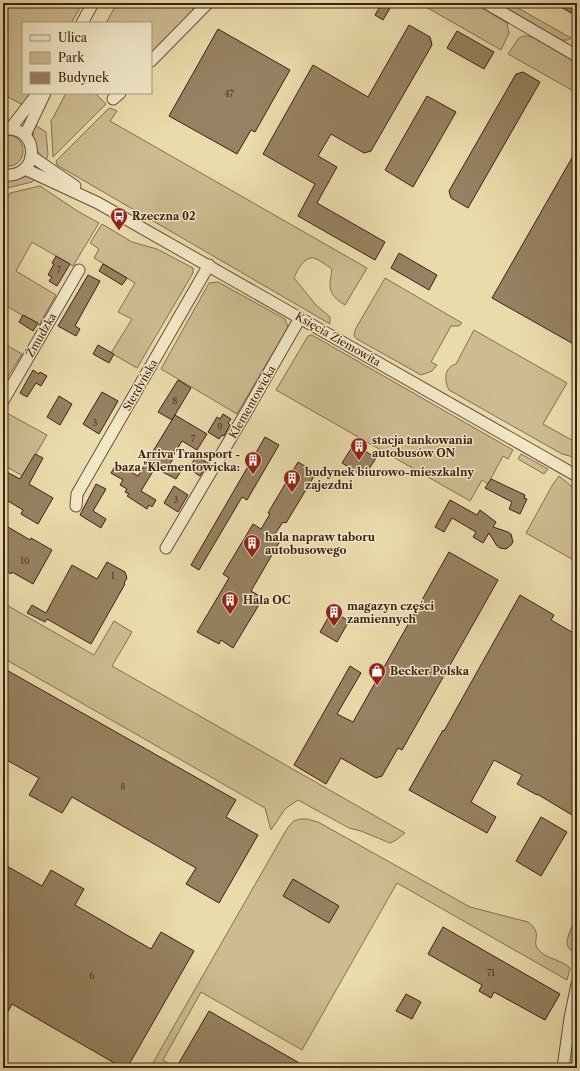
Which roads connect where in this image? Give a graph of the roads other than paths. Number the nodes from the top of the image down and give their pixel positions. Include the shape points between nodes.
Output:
1 (93, 3) edge
2 (208, 3) edge
3 (486, 3) edge
4 (83, 22) edge
5 (577, 56) edge
6 (152, 60) edge
7 (37, 94) edge
8 (45, 94) edge
9 (6, 129) edge
10 (25, 135) junction
11 (31, 156) junction
12 (25, 169) junction
13 (3, 175) edge
14 (98, 203) junction
15 (209, 265) junction
16 (79, 270) dead end
17 (300, 318) junction
18 (3, 400) edge
19 (577, 476) edge
20 (76, 506) dead end
21 (166, 548) dead end
22 (577, 985) edge
23 (563, 1068) edge

1 - 4 street
2 - 6 street
3 - 5 street
7 - 9 street
8 - 10 street
9 - 10 street
10 - 11 street via 31,146
11 - 12 street
11 - 14 street, Księcia Ziemowita
12 - 13 street via 11,176
12 - 14 street, Księcia Ziemowita
14 - 15 street, Księcia Ziemowita
15 - 17 street, Księcia Ziemowita
15 - 20 street, Sterdyńska via 77,494
16 - 18 street, Żmudzka
17 - 19 street, Księcia Ziemowita
17 - 21 street, Klementowicka
22 - 23 street

